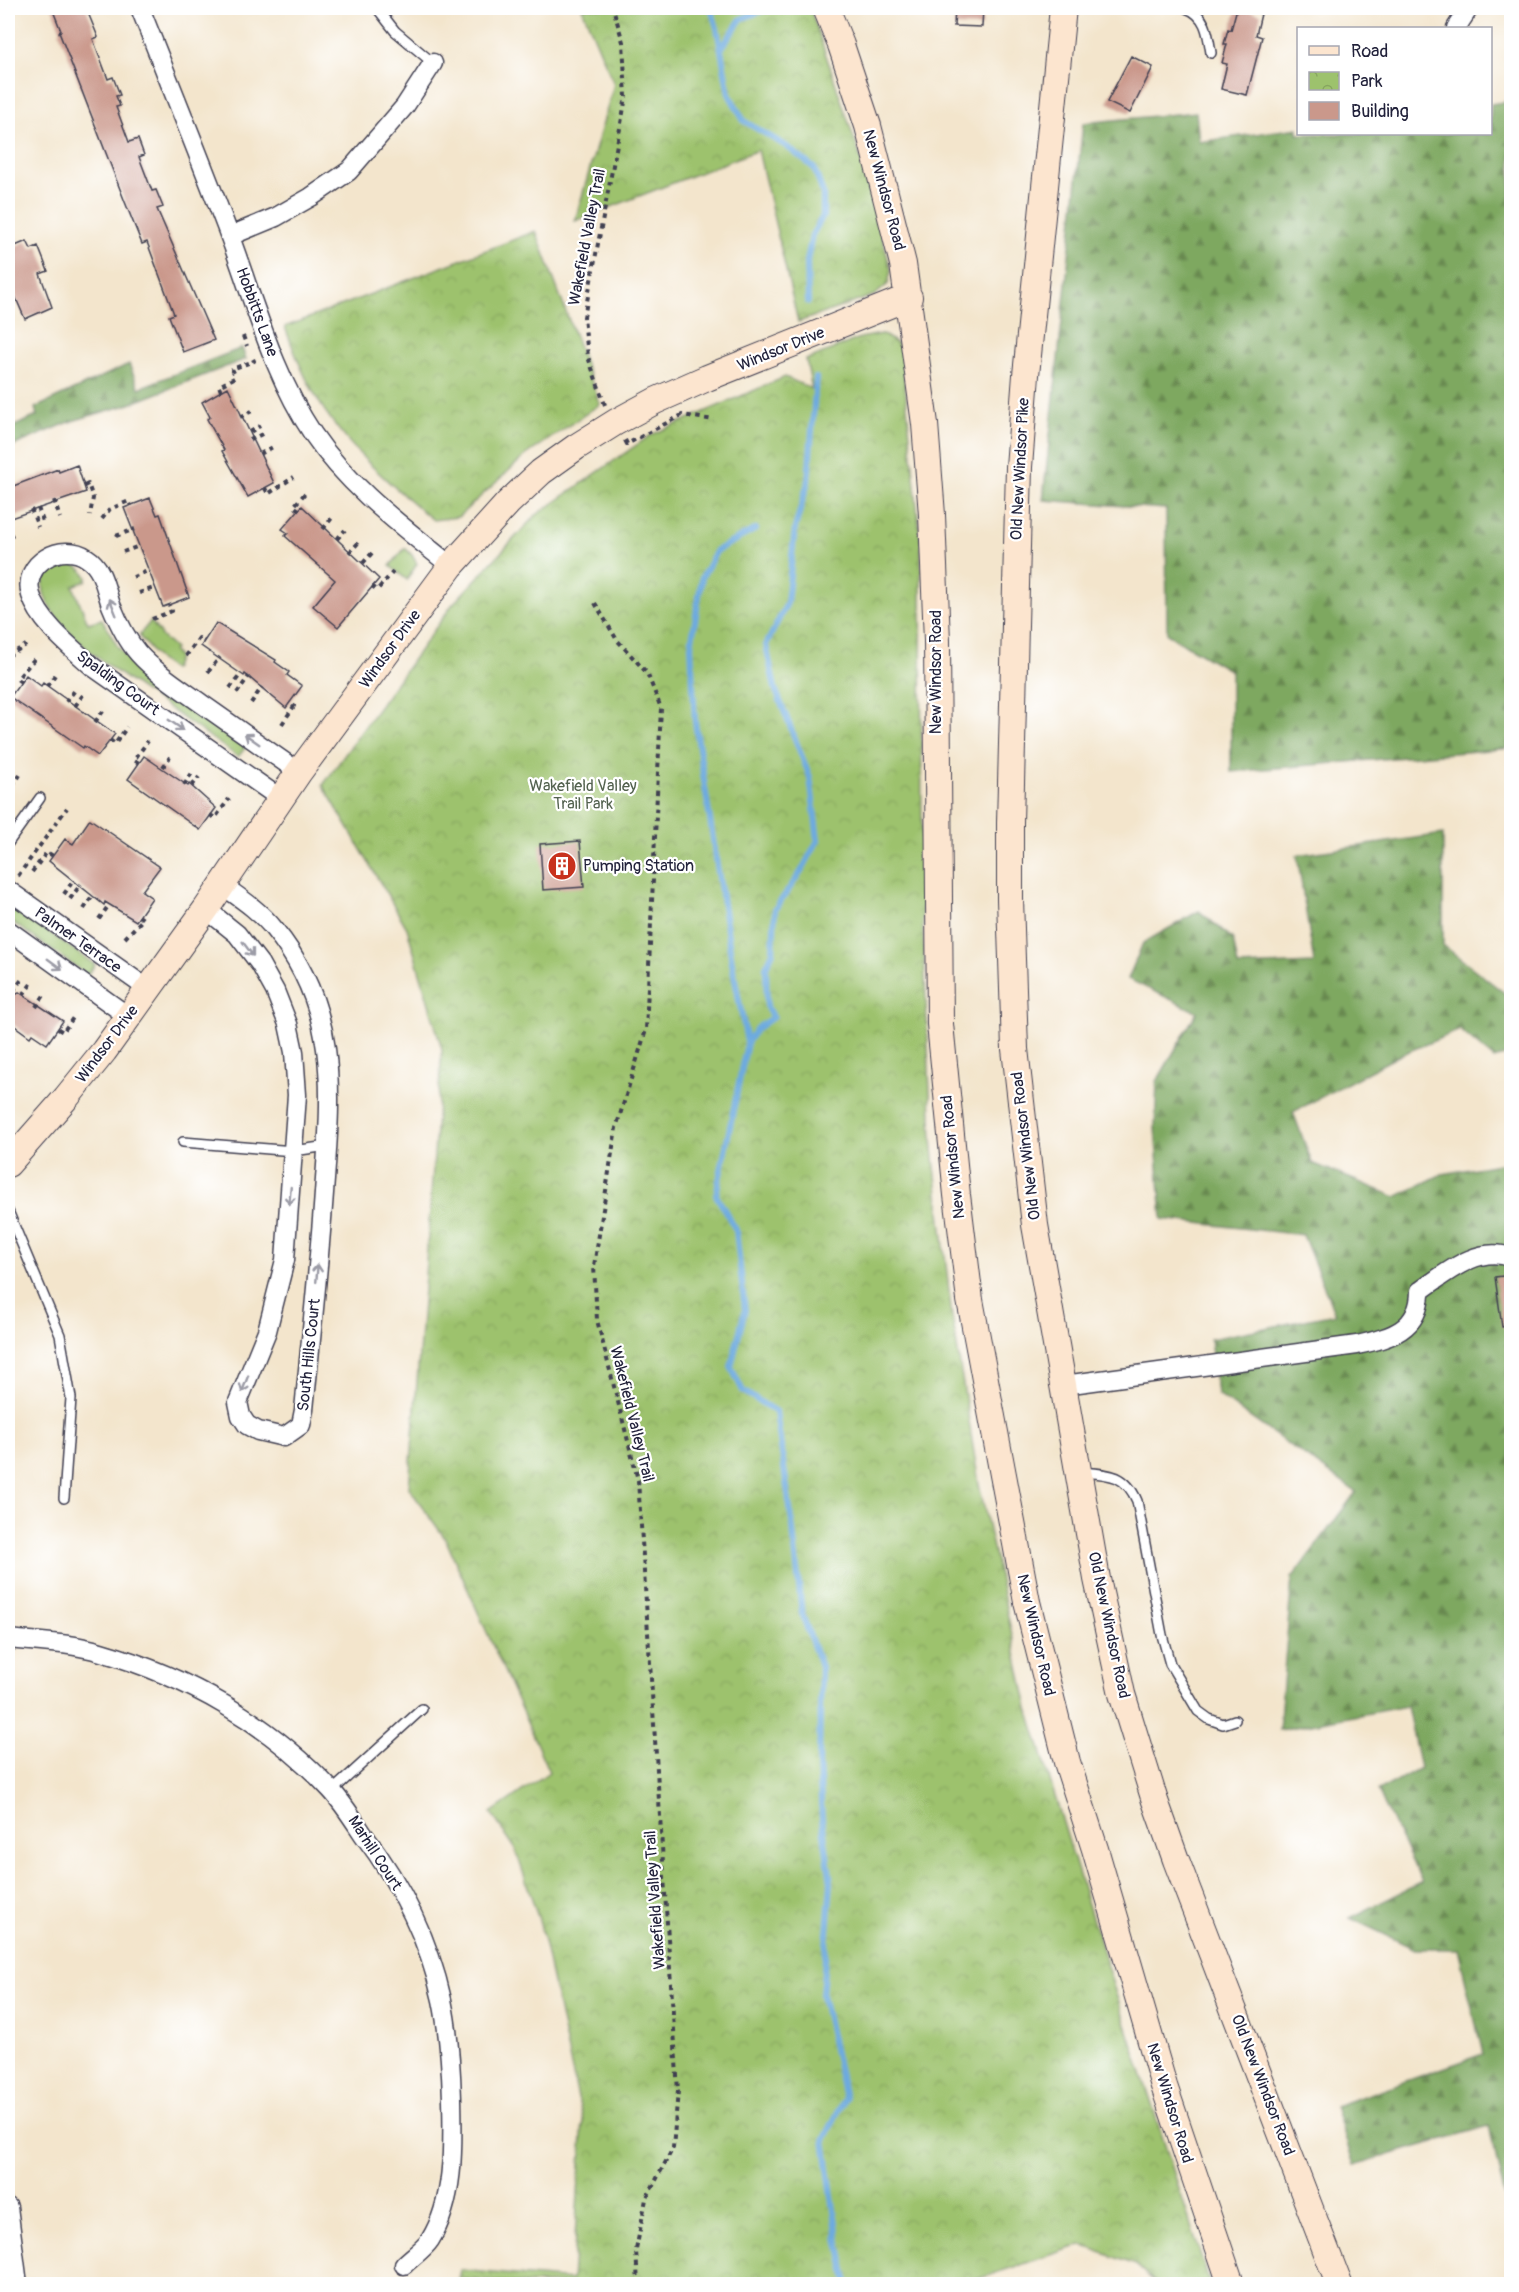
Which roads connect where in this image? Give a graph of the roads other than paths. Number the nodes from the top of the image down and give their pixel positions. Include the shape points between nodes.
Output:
1 (140, 8) edge
2 (377, 8) edge
3 (826, 8) edge
4 (1063, 8) edge
5 (1186, 8) edge
6 (1469, 8) edge
7 (1457, 27) edge
8 (1211, 52) dead end
9 (433, 63) joint
10 (230, 236) junction
11 (909, 297) junction
12 (451, 566) junction
13 (299, 772) junction
14 (40, 798) dead end
15 (281, 799) junction
16 (8, 843) edge
17 (222, 885) junction
18 (10, 887) edge
19 (206, 909) junction
20 (8, 930) edge
21 (1010, 933) joint
22 (148, 989) junction
23 (129, 1017) junction
24 (183, 1142) dead end
25 (327, 1146) junction
26 (294, 1151) junction
27 (8, 1164) edge
28 (8, 1211) edge
29 (1512, 1258) edge
30 (1064, 1385) junction
31 (1079, 1472) junction
32 (64, 1498) dead end
33 (8, 1639) edge
34 (422, 1709) dead end
35 (1235, 1720) dead end
36 (332, 1791) junction
37 (8, 2206) edge
38 (404, 2265) dead end
39 (18, 2284) edge
40 (1231, 2284) edge
41 (1339, 2284) edge

1 - 10 street, Hobbitts Lane
2 - 9 lane via 395,31
3 - 11 street, New Windsor Road via 867,126
4 - 21 street, Old New Windsor Pike via 1019,467
5 - 8 lane via 1201,17 1209,34
6 - 7 street
9 - 10 street via 405,106 349,171 276,217
10 - 12 street, Hobbitts Lane via 276,364 314,434 360,489
11 - 12 street, Windsor Drive via 707,378 616,422 541,472
11 - 40 street, New Windsor Road via 925,424 934,546 940,1024 970,1300 1027,1602 1064,1751 1164,2086
12 - 13 street, Windsor Drive
13 - 15 street, Windsor Drive
13 -> 15 street, Spalding Court via 144,660 128,640 96,565 74,552 48,556 39,563 32,573 30,593 35,605 69,646
14 - 16 lane
15 - 17 street, Windsor Drive
17 - 19 street, Windsor Drive
17 - 25 street, South Hills Court via 273,928 310,990 328,1051
18 - 22 street, Palmer Terrace
19 - 22 street, Windsor Drive
19 -> 26 street, South Hills Court via 237,934 260,964 288,1024 297,1095
20 -> 23 street, Palmer Terrace
21 - 30 street, Old New Windsor Road via 1018,1091 1035,1225
22 - 23 street, Windsor Drive
23 - 27 street, Windsor Drive
24 - 26 lane
25 - 26 lane
26 -> 25 street, South Hills Court via 279,1291 238,1402 247,1425 284,1437 301,1425 304,1410
28 - 32 lane via 60,1335 71,1398
29 - 30 street via 1478,1256 1455,1266 1420,1291 1420,1305 1406,1327 1380,1340
30 - 31 street, Old New Windsor Road
31 - 35 lane via 1109,1474 1132,1489 1170,1664 1198,1711 1223,1724
31 - 41 street, Old New Windsor Road via 1122,1694 1155,1801
33 - 36 street, Marhill Court via 99,1651 184,1682 241,1714 285,1746
34 - 36 lane
36 - 38 street, Marhill Court via 394,1876 421,1935 442,1999 451,2050 452,2155 443,2212 429,2241
37 - 39 street

